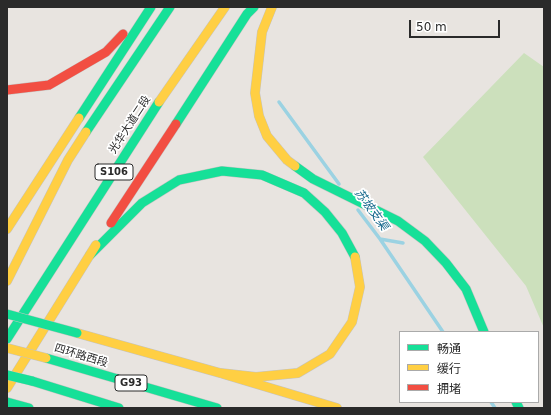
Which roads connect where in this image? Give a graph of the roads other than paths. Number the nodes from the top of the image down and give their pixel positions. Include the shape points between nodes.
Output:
1 (149, 7) edge
2 (170, 7) edge
3 (225, 7) edge
4 (254, 7) edge
5 (272, 7) edge
6 (7, 90) edge
7 (7, 230) edge
8 (90, 255) junction
9 (7, 280) edge
10 (7, 314) edge
11 (484, 331) edge
12 (7, 338) edge
13 (7, 348) edge
14 (220, 373) junction
15 (7, 375) edge
16 (7, 388) edge
17 (7, 402) edge
18 (27, 407) edge
19 (119, 408) edge
20 (217, 408) edge
21 (337, 408) edge

1 - 6 main road via 106,52 49,85
1 - 7 main road
2 - 9 main road via 68,160
3 - 12 main road, 光华大道二段 / S106 via 173,80
4 - 8 main road
5 - 11 main road via 262,32 256,93 259,116 267,136 286,160 313,179 398,221 425,241 466,289
8 - 14 main road via 142,203 179,180 222,171 262,175 304,193 320,207 342,233 355,258 360,287 352,322 330,354 298,373 256,377
8 - 16 main road
10 - 14 main road, bridge
13 - 20 main road, 四环路西段 / G93, bridge
14 - 21 main road
15 - 19 main road, G93, bridge
17 - 18 main road

